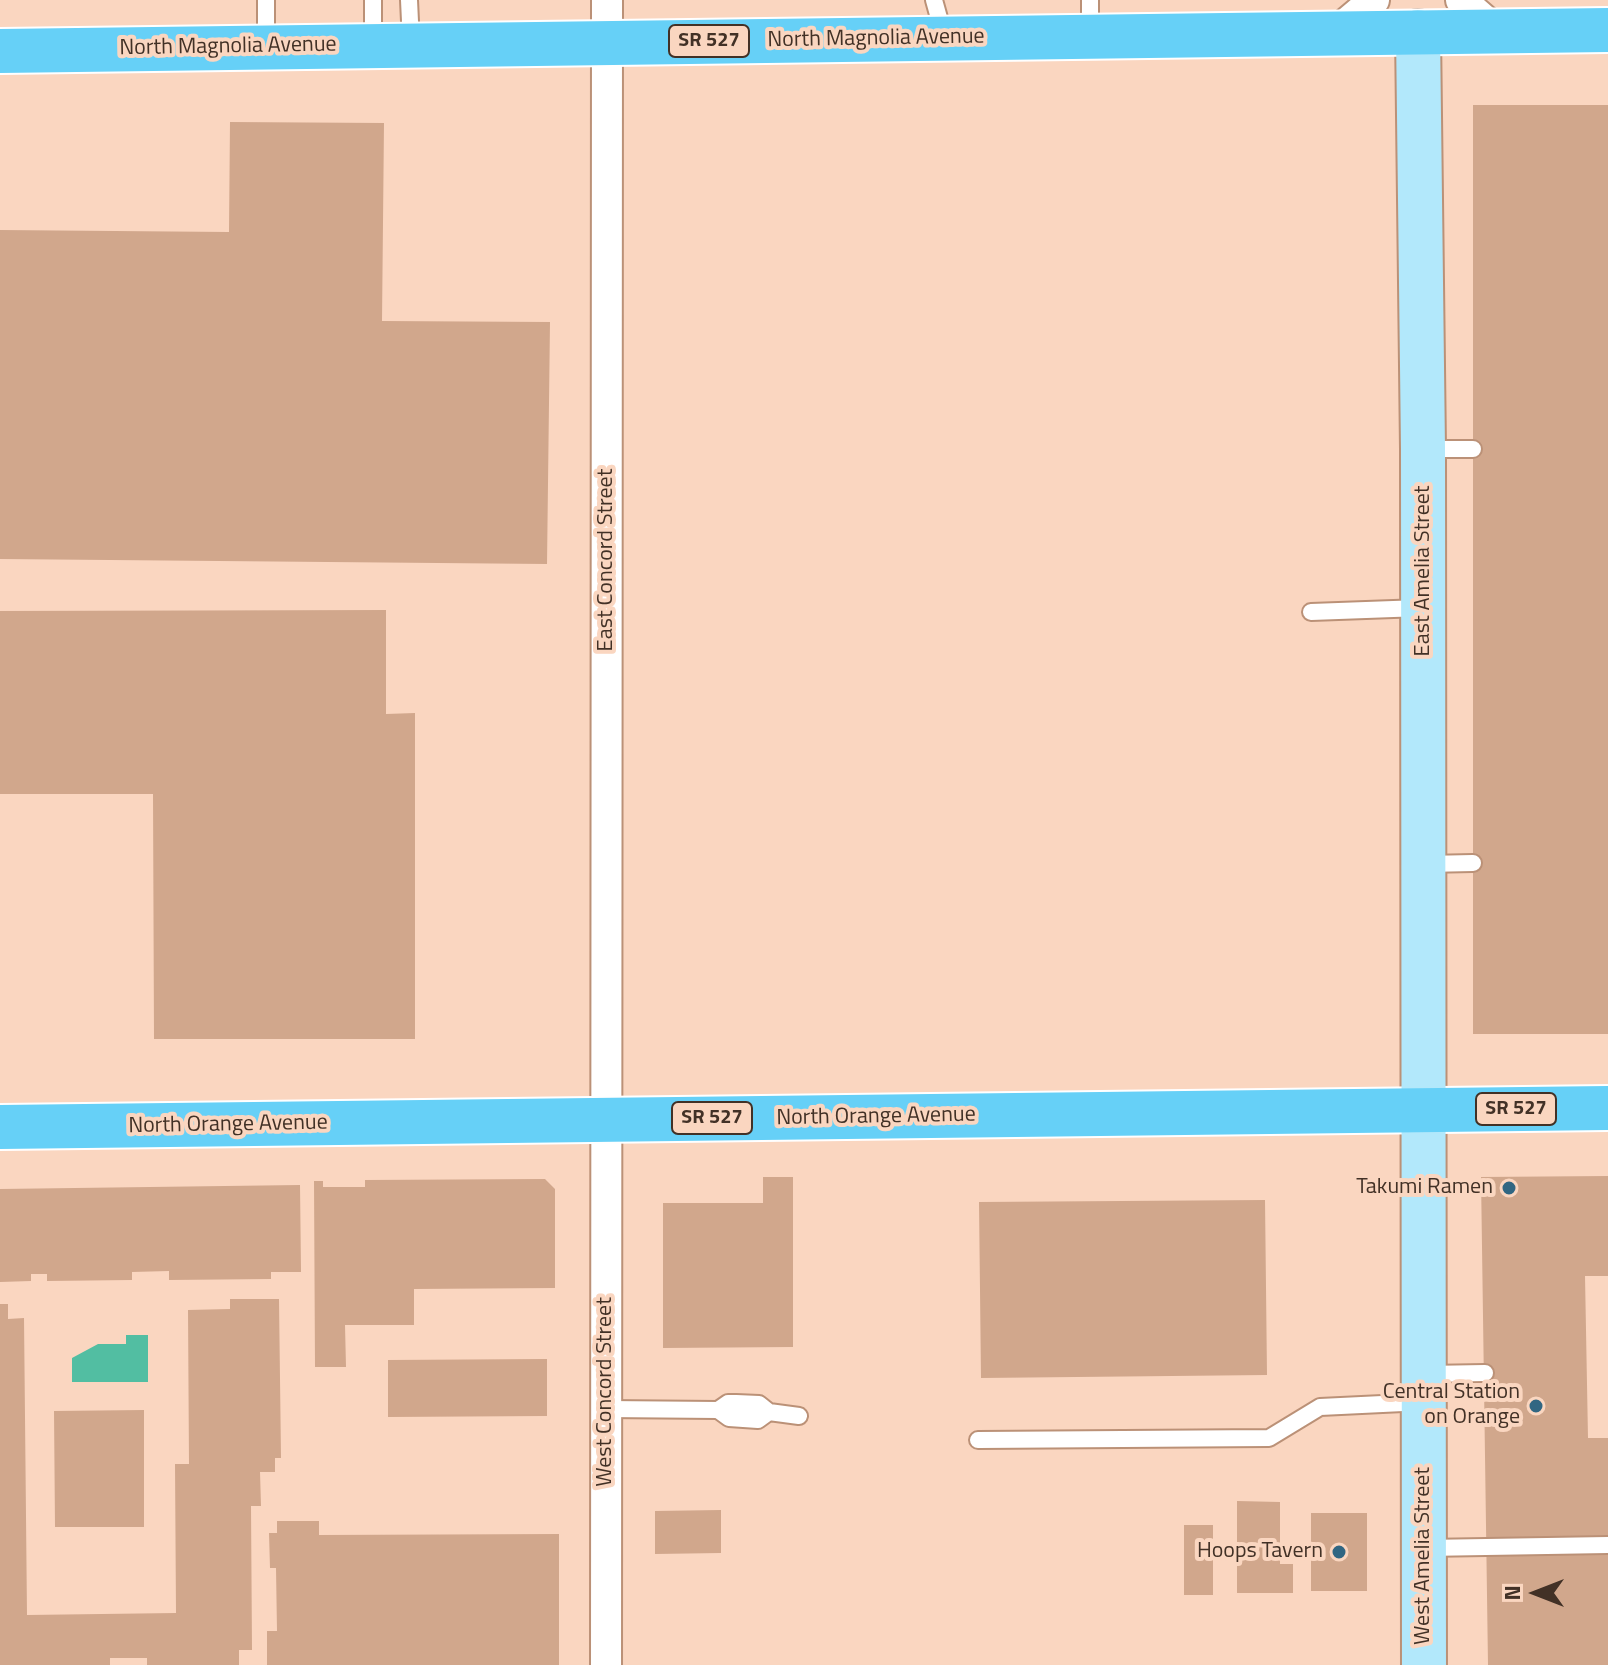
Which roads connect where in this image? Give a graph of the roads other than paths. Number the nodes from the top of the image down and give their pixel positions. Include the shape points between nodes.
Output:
1 (266, 0) edge
2 (373, 0) edge
3 (409, 0) edge
4 (1374, 0) edge
5 (1461, 0) edge
6 (1090, 18) edge
7 (939, 19) edge
8 (607, 21) edge
9 (1608, 30) edge
10 (1418, 32) junction
11 (1498, 32) junction
12 (1335, 33) junction
13 (392, 45) junction
14 (266, 47) junction
15 (0, 51) edge
16 (1423, 449) junction
17 (1473, 449) dead end
18 (1424, 607) junction
19 (1311, 612) dead end
20 (1473, 863) dead end
21 (1424, 864) junction
22 (1608, 1108) edge
23 (1425, 1110) junction
24 (606, 1120) junction
25 (0, 1127) edge
26 (1485, 1373) dead end
27 (1424, 1388) junction
28 (606, 1409) junction
29 (799, 1416) dead end
30 (978, 1440) dead end
31 (1608, 1545) edge
32 (1424, 1548) junction
33 (606, 1665) edge
34 (1424, 1665) edge

1 - 14 lane
2 - 13 lane
3 - 13 lane
4 - 12 street
5 - 11 street
6 - 7 main road, North Magnolia Avenue / SR 527
6 - 12 main road, North Magnolia Avenue / SR 527
7 - 8 main road, North Magnolia Avenue / SR 527
8 - 13 main road, North Magnolia Avenue / SR 527
8 - 24 street, East Concord Street
9 - 11 main road, North Magnolia Avenue / SR 527
10 - 11 main road, North Magnolia Avenue / SR 527
10 - 12 main road, North Magnolia Avenue / SR 527
10 - 16 street, East Amelia Street
13 - 14 main road, North Magnolia Avenue / SR 527
14 - 15 main road, North Magnolia Avenue / SR 527
16 - 17 lane
16 - 18 street, East Amelia Street
18 - 19 lane
18 - 21 street, East Amelia Street
20 - 21 lane
21 - 23 street, East Amelia Street
22 - 23 main road, North Orange Avenue / SR 527
23 - 24 main road, North Orange Avenue / SR 527
23 - 27 street, West Amelia Street
24 - 25 main road, North Orange Avenue / SR 527
24 - 28 street, West Concord Street
26 - 27 lane
27 - 30 lane via 1320,1407 1269,1438
27 - 32 street, West Amelia Street
28 - 29 lane via 718,1410 729,1418 758,1420 769,1412
28 - 33 street, West Concord Street
31 - 32 lane
32 - 34 street, West Amelia Street

